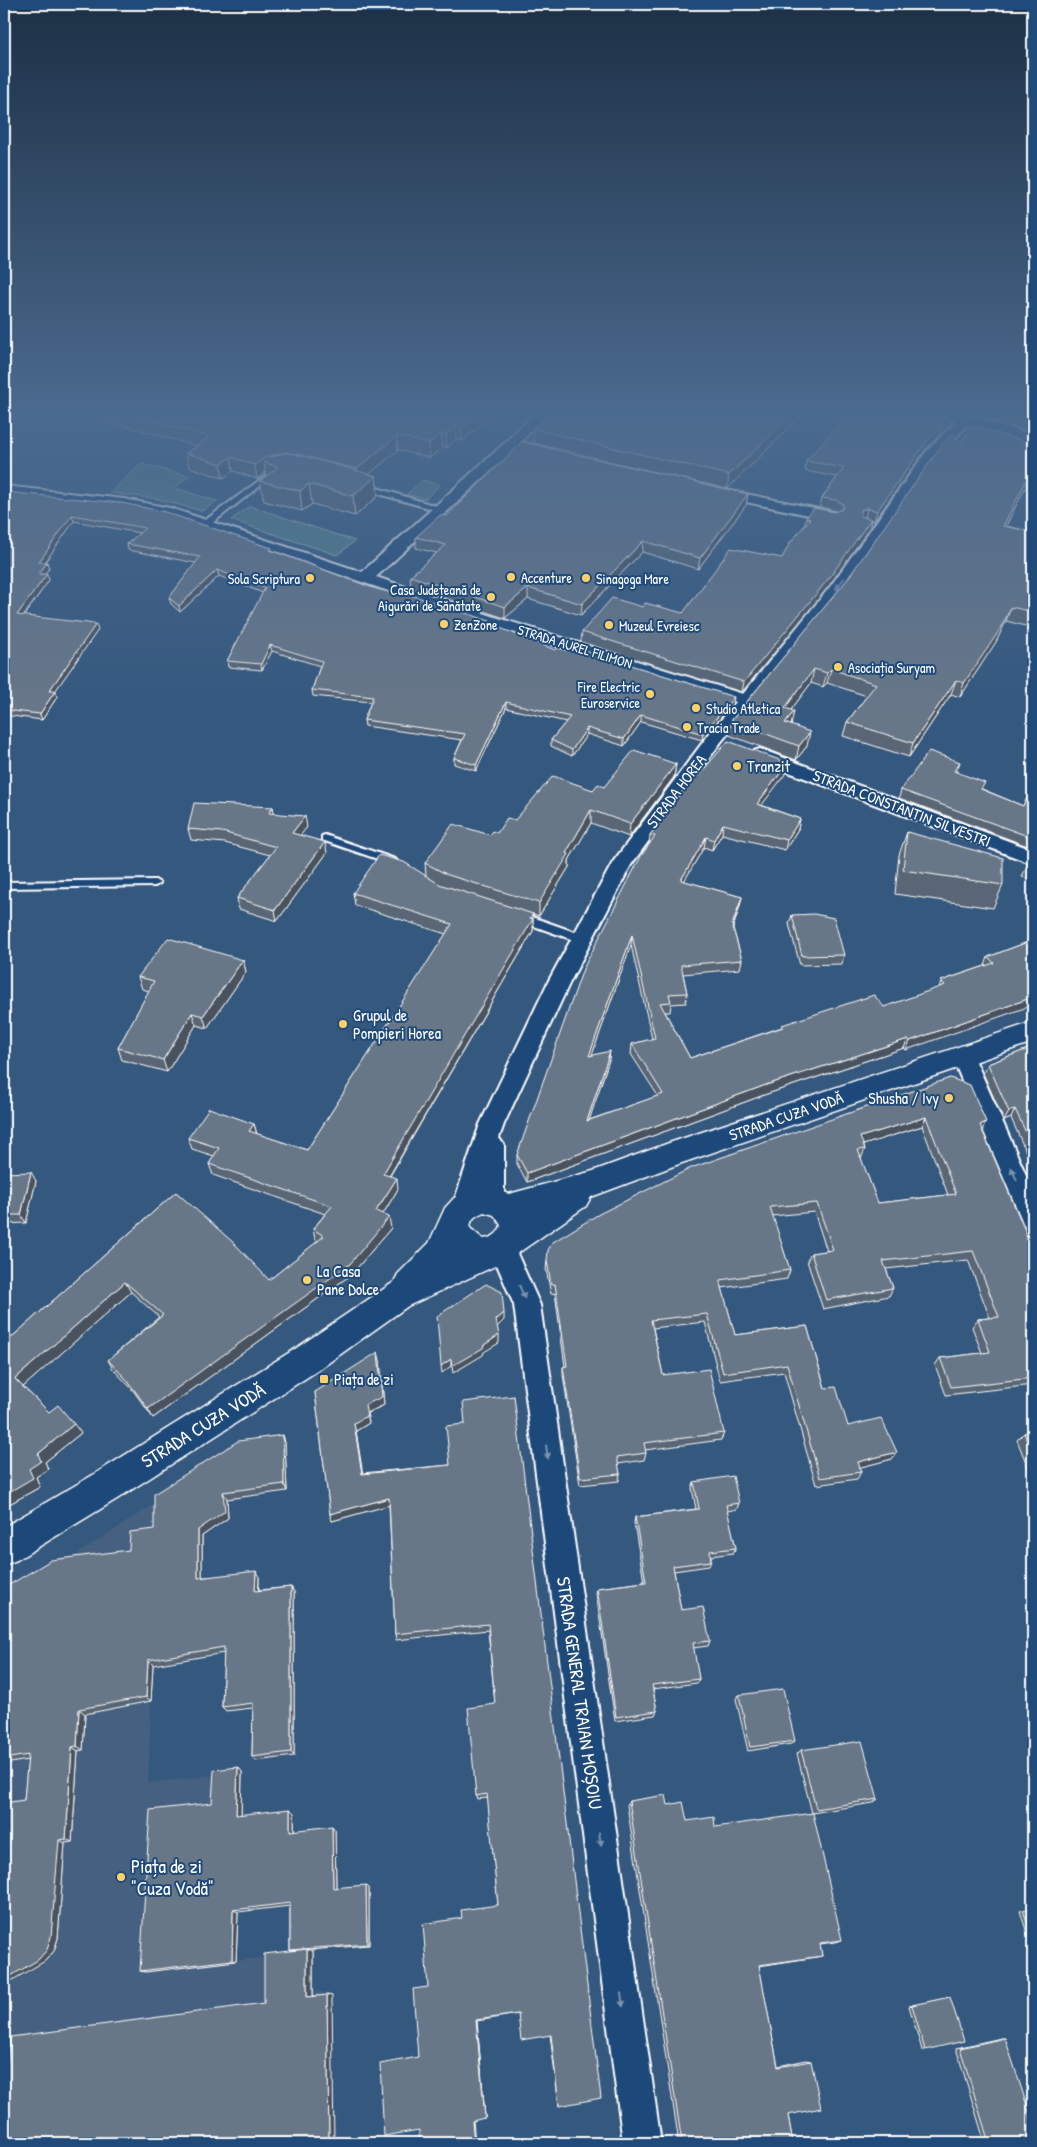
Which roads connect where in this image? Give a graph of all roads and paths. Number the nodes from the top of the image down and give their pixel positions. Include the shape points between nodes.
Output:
1 (161, 510) edge
2 (223, 510) edge
3 (441, 510) edge
4 (805, 510) edge
5 (892, 510) edge
6 (833, 516) edge
7 (207, 523) junction
8 (365, 578) junction
9 (746, 700) junction
10 (728, 743) junction
11 (325, 838) dead end
12 (1033, 857) edge
13 (402, 865) edge
14 (155, 883) dead end
15 (4, 885) edge
16 (510, 913) edge
17 (582, 939) junction
18 (1033, 1032) edge
19 (963, 1057) junction
20 (596, 1183) junction
21 (480, 1208) junction
22 (1033, 1218) edge
23 (501, 1247) junction
24 (397, 1296) junction
25 (4, 1547) edge
26 (642, 2143) edge

1 - 7 street, STRADA AUREL FILIMON
2 - 7 lane
3 - 8 street
4 - 6 street
5 -> 9 street, STRADA HOREA via 793,645
7 - 8 street, STRADA AUREL FILIMON
8 - 9 street, STRADA AUREL FILIMON
9 - 10 street, STRADA HOREA
10 - 12 street, STRADA CONSTANTIN SILVESTRI
10 - 17 street, STRADA HOREA via 623,862
11 - 13 lane
14 - 15 lane
16 - 17 lane
17 - 21 street, STRADA HOREA via 492,1124
18 - 19 main road, STRADA CUZA VODĂ
19 - 20 main road, STRADA CUZA VODĂ via 669,1155
22 -> 19 street
20 - 21 main road, STRADA CUZA VODĂ
20 - 23 main road, STRADA CUZA VODĂ
21 - 23 main road via 513,1214 514,1232
21 - 23 main road via 455,1231 459,1241 479,1252
21 - 24 main road, STRADA CUZA VODĂ
23 - 24 main road, STRADA CUZA VODĂ
23 -> 26 street, STRADA GENERAL TRAIAN MOȘOIU via 527,1305
24 - 25 main road, STRADA CUZA VODĂ via 306,1360 105,1488

